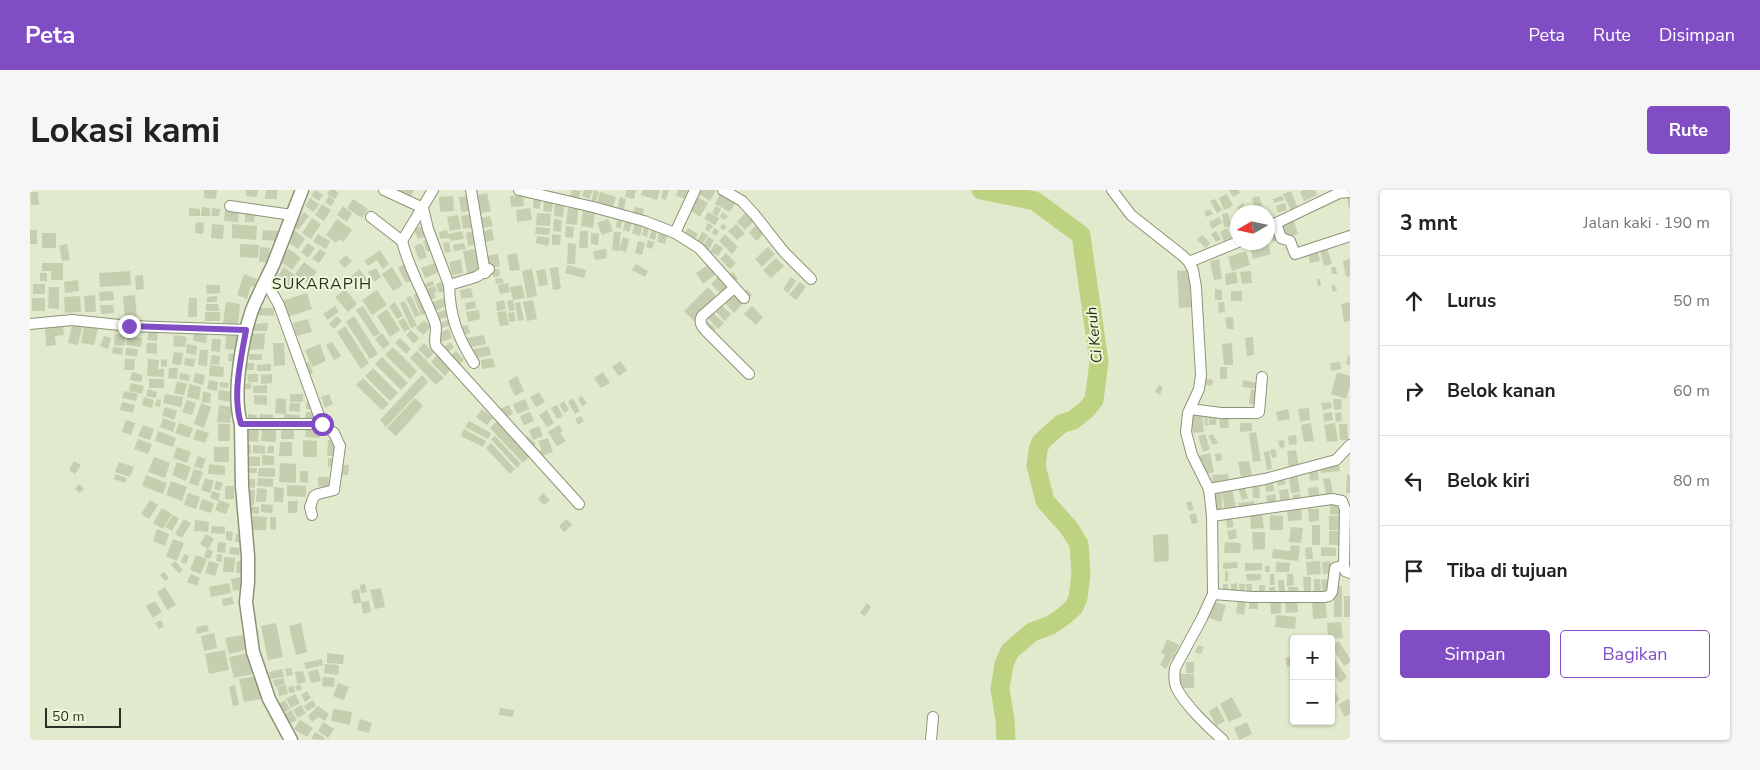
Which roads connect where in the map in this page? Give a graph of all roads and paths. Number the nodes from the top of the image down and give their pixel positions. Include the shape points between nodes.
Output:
1 (302, 190) edge
2 (384, 190) edge
3 (433, 190) edge
4 (470, 190) edge
5 (519, 190) edge
6 (695, 190) edge
7 (723, 190) edge
8 (1112, 190) edge
9 (1350, 192) edge
10 (230, 206) dead end
11 (423, 208) junction
12 (292, 215) junction
13 (370, 218) dead end
14 (1275, 224) edge
15 (1275, 229) edge
16 (674, 233) junction
17 (1350, 236) edge
18 (402, 241) junction
19 (1230, 245) edge
20 (1190, 262) junction
21 (812, 279) dead end
22 (265, 280) junction
23 (449, 285) junction
24 (734, 288) junction
25 (744, 298) dead end
26 (30, 324) edge
27 (246, 330) junction
28 (474, 363) dead end
29 (749, 374) dead end
30 (1262, 377) dead end
31 (1190, 408) junction
32 (241, 424) junction
33 (322, 424) junction
34 (1350, 445) edge
35 (1209, 489) junction
36 (579, 504) dead end
37 (312, 515) dead end
38 (1212, 516) junction
39 (1347, 569) edge
40 (1213, 594) junction
41 (933, 717) dead end
42 (291, 740) edge
43 (931, 740) edge
44 (1223, 740) edge

1 - 12 street
2 - 11 street
3 - 11 street
4 - 23 street via 487,271
5 - 16 street via 644,221
6 - 16 street
7 - 21 street via 742,201 784,252
8 - 20 street via 1131,214
9 - 14 street via 1339,192
10 - 12 street
11 - 18 street
11 - 23 street
12 - 22 street
13 - 18 street
15 - 17 street via 1281,238 1290,241 1295,254
16 - 24 street via 699,248
18 - 36 street via 436,324 436,346
19 - 20 street
20 - 31 street via 1196,288 1201,375 1199,389
22 - 27 street
22 - 33 street via 279,305
23 - 28 street via 455,327
24 - 25 street
24 - 29 street via 700,320 705,330
26 - 27 street via 72,320 129,326
27 - 32 street via 238,379
30 - 31 street via 1257,413 1221,413
31 - 35 street via 1186,432 1192,455
32 - 33 street
32 - 42 street via 248,556 246,602 252,652 268,699
33 - 37 street via 334,433 340,446 334,490 314,496 310,507
34 - 35 street via 1336,460
35 - 38 street
38 - 39 street via 1336,499 1342,501
38 - 40 street
39 - 40 street via 1335,568 1332,592 1324,597
40 - 44 street via 1174,668 1174,675 1177,690
41 - 43 street

